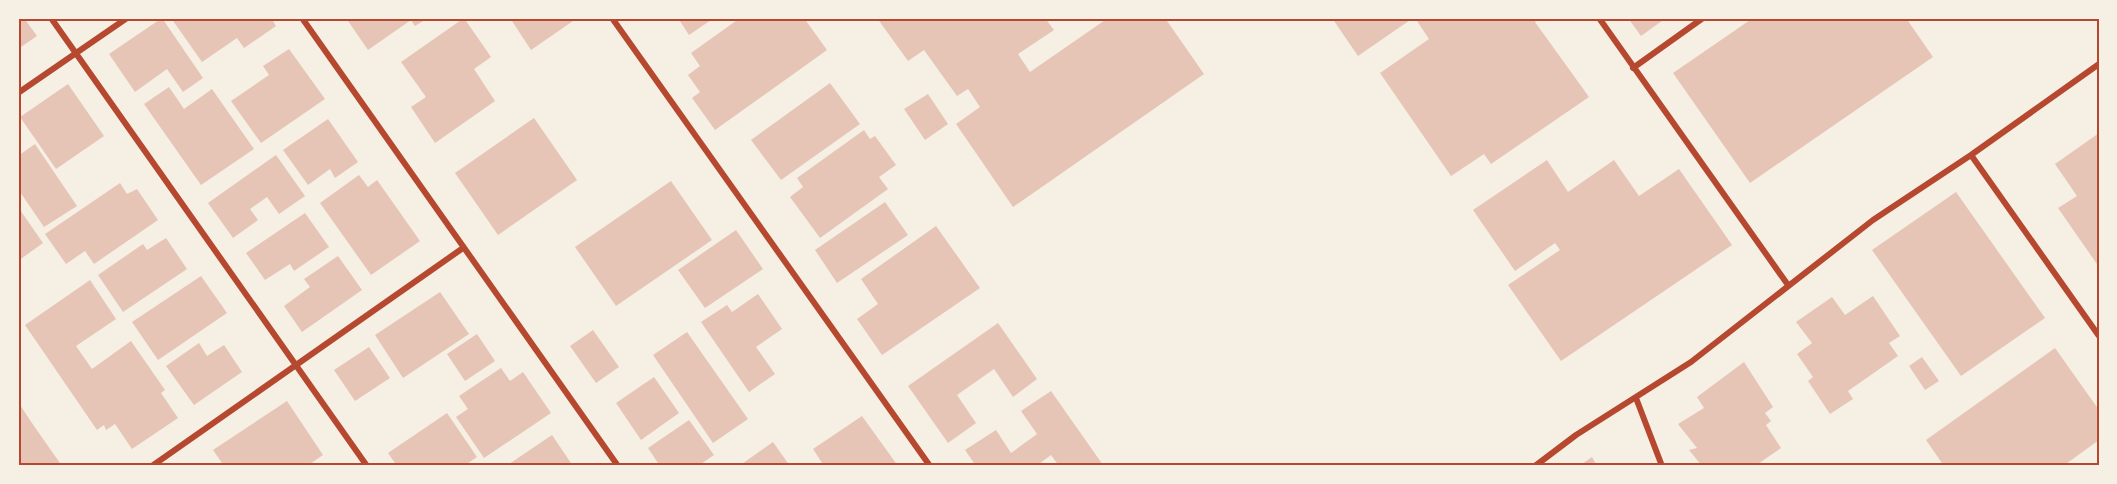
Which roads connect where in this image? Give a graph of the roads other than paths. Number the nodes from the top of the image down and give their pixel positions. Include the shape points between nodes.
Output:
1 (51, 18) edge
2 (127, 18) edge
3 (302, 18) edge
4 (612, 18) edge
5 (1599, 18) edge
6 (1703, 18) edge
7 (76, 53) junction
8 (2099, 64) edge
9 (1633, 68) junction
10 (18, 93) edge
11 (1971, 154) junction
12 (463, 248) junction
13 (1788, 285) junction
14 (2099, 336) edge
15 (295, 364) junction
16 (1636, 398) junction
17 (152, 466) edge
18 (367, 466) edge
19 (618, 466) edge
20 (930, 466) edge
21 (1535, 466) edge
22 (1662, 466) edge

1 - 7 street
2 - 7 street
3 - 12 street
4 - 20 street
5 - 9 street
6 - 9 street
7 - 10 street
7 - 15 street
8 - 11 street
9 - 13 street
11 - 13 street via 1873,220
11 - 14 street
12 - 15 street
12 - 19 street
13 - 16 street via 1691,362
15 - 17 street
15 - 18 street
16 - 21 street
16 - 22 street

